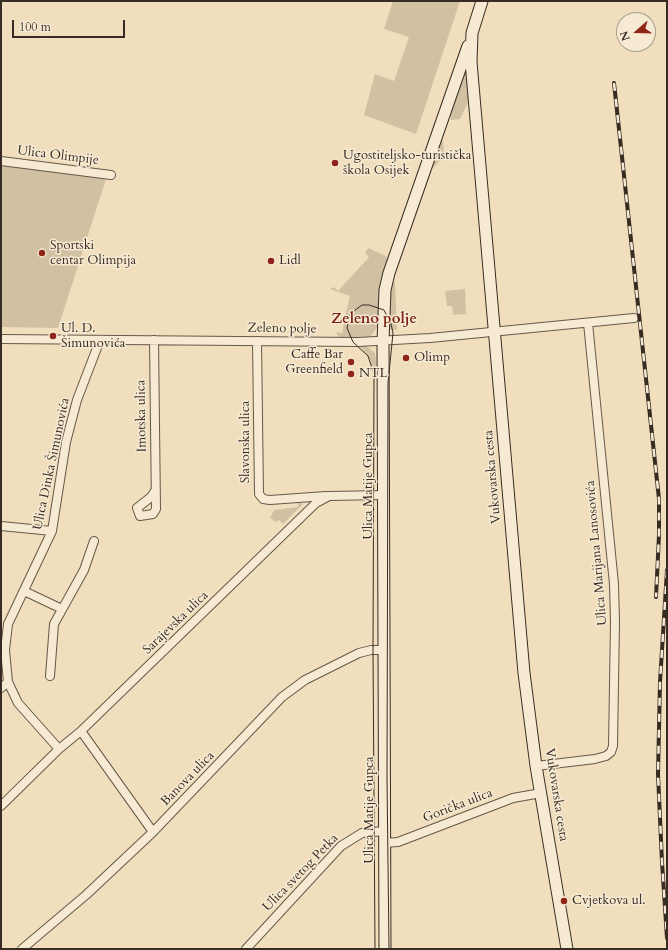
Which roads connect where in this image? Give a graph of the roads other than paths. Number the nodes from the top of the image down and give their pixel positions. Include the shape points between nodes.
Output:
1 (482, 1) edge
2 (471, 38) junction
3 (1, 161) edge
4 (111, 175) dead end
5 (634, 318) dead end
6 (588, 323) junction
7 (494, 333) junction
8 (1, 339) edge
9 (100, 340) junction
10 (154, 340) junction
11 (257, 341) junction
12 (383, 341) junction
13 (155, 491) dead end
14 (383, 495) junction
15 (329, 496) junction
16 (1, 526) edge
17 (52, 531) junction
18 (94, 541) dead end
19 (24, 591) junction
20 (62, 609) junction
21 (5, 624) edge
22 (383, 650) junction
23 (50, 676) dead end
24 (8, 682) junction
25 (1, 688) edge
26 (81, 731) junction
27 (59, 749) junction
28 (536, 766) junction
29 (541, 793) junction
30 (1, 806) edge
31 (153, 832) junction
32 (384, 837) junction
33 (22, 949) edge
34 (246, 949) edge
35 (385, 949) edge
36 (567, 949) edge

1 - 2 main road, Vukovarska cesta
2 - 7 main road, Vukovarska cesta
2 - 12 main road, Ulica Matije Gupca via 388,277
3 - 4 street, Ulica Olimpije
5 - 6 street, Zeleno polje
6 - 7 street, Zeleno polje
6 - 28 street, Ulica Marijana Lanosovića via 614,584 613,746 606,756 595,759
7 - 12 street, Zeleno polje
7 - 28 main road, Vukovarska cesta via 524,673
8 - 9 street, Zeleno polje
9 - 10 street, Zeleno polje
9 - 17 street, Ulica Dinka Šimunovića via 77,400 66,442
10 - 11 street, Zeleno polje
10 - 13 street, Imotska ulica
11 - 12 street, Zeleno polje
11 - 15 street, Slavonska ulica via 258,491 261,497 270,500
12 - 14 main road, Ulica Matije Gupca
14 - 15 street
14 - 22 main road, Ulica Matije Gupca
15 - 26 street, Sarajevska ulica via 309,509
16 - 17 street
17 - 19 street, Ulica Dinka Šimunovića
18 - 20 street via 84,570
19 - 20 street
19 - 21 street, Ulica Dinka Šimunovića
20 - 23 street via 54,624
21 - 24 street, Ulica Dinka Šimunovića
22 - 31 street, Banova ulica via 359,653 293,688
22 - 32 main road, Ulica Matije Gupca
24 - 25 street
24 - 27 street, Ulica Dinka Šimunovića via 18,703
26 - 27 street, Sarajevska ulica
26 - 31 street
27 - 30 street, Sarajevska ulica
28 - 29 main road, Vukovarska cesta
29 - 32 street, Gorička ulica via 513,798 398,842
29 - 36 main road, Vukovarska cesta
31 - 33 street, Banova ulica via 86,895
32 - 34 street, Ulica svetog Petka via 362,833 341,846
32 - 35 main road, Ulica Matije Gupca

